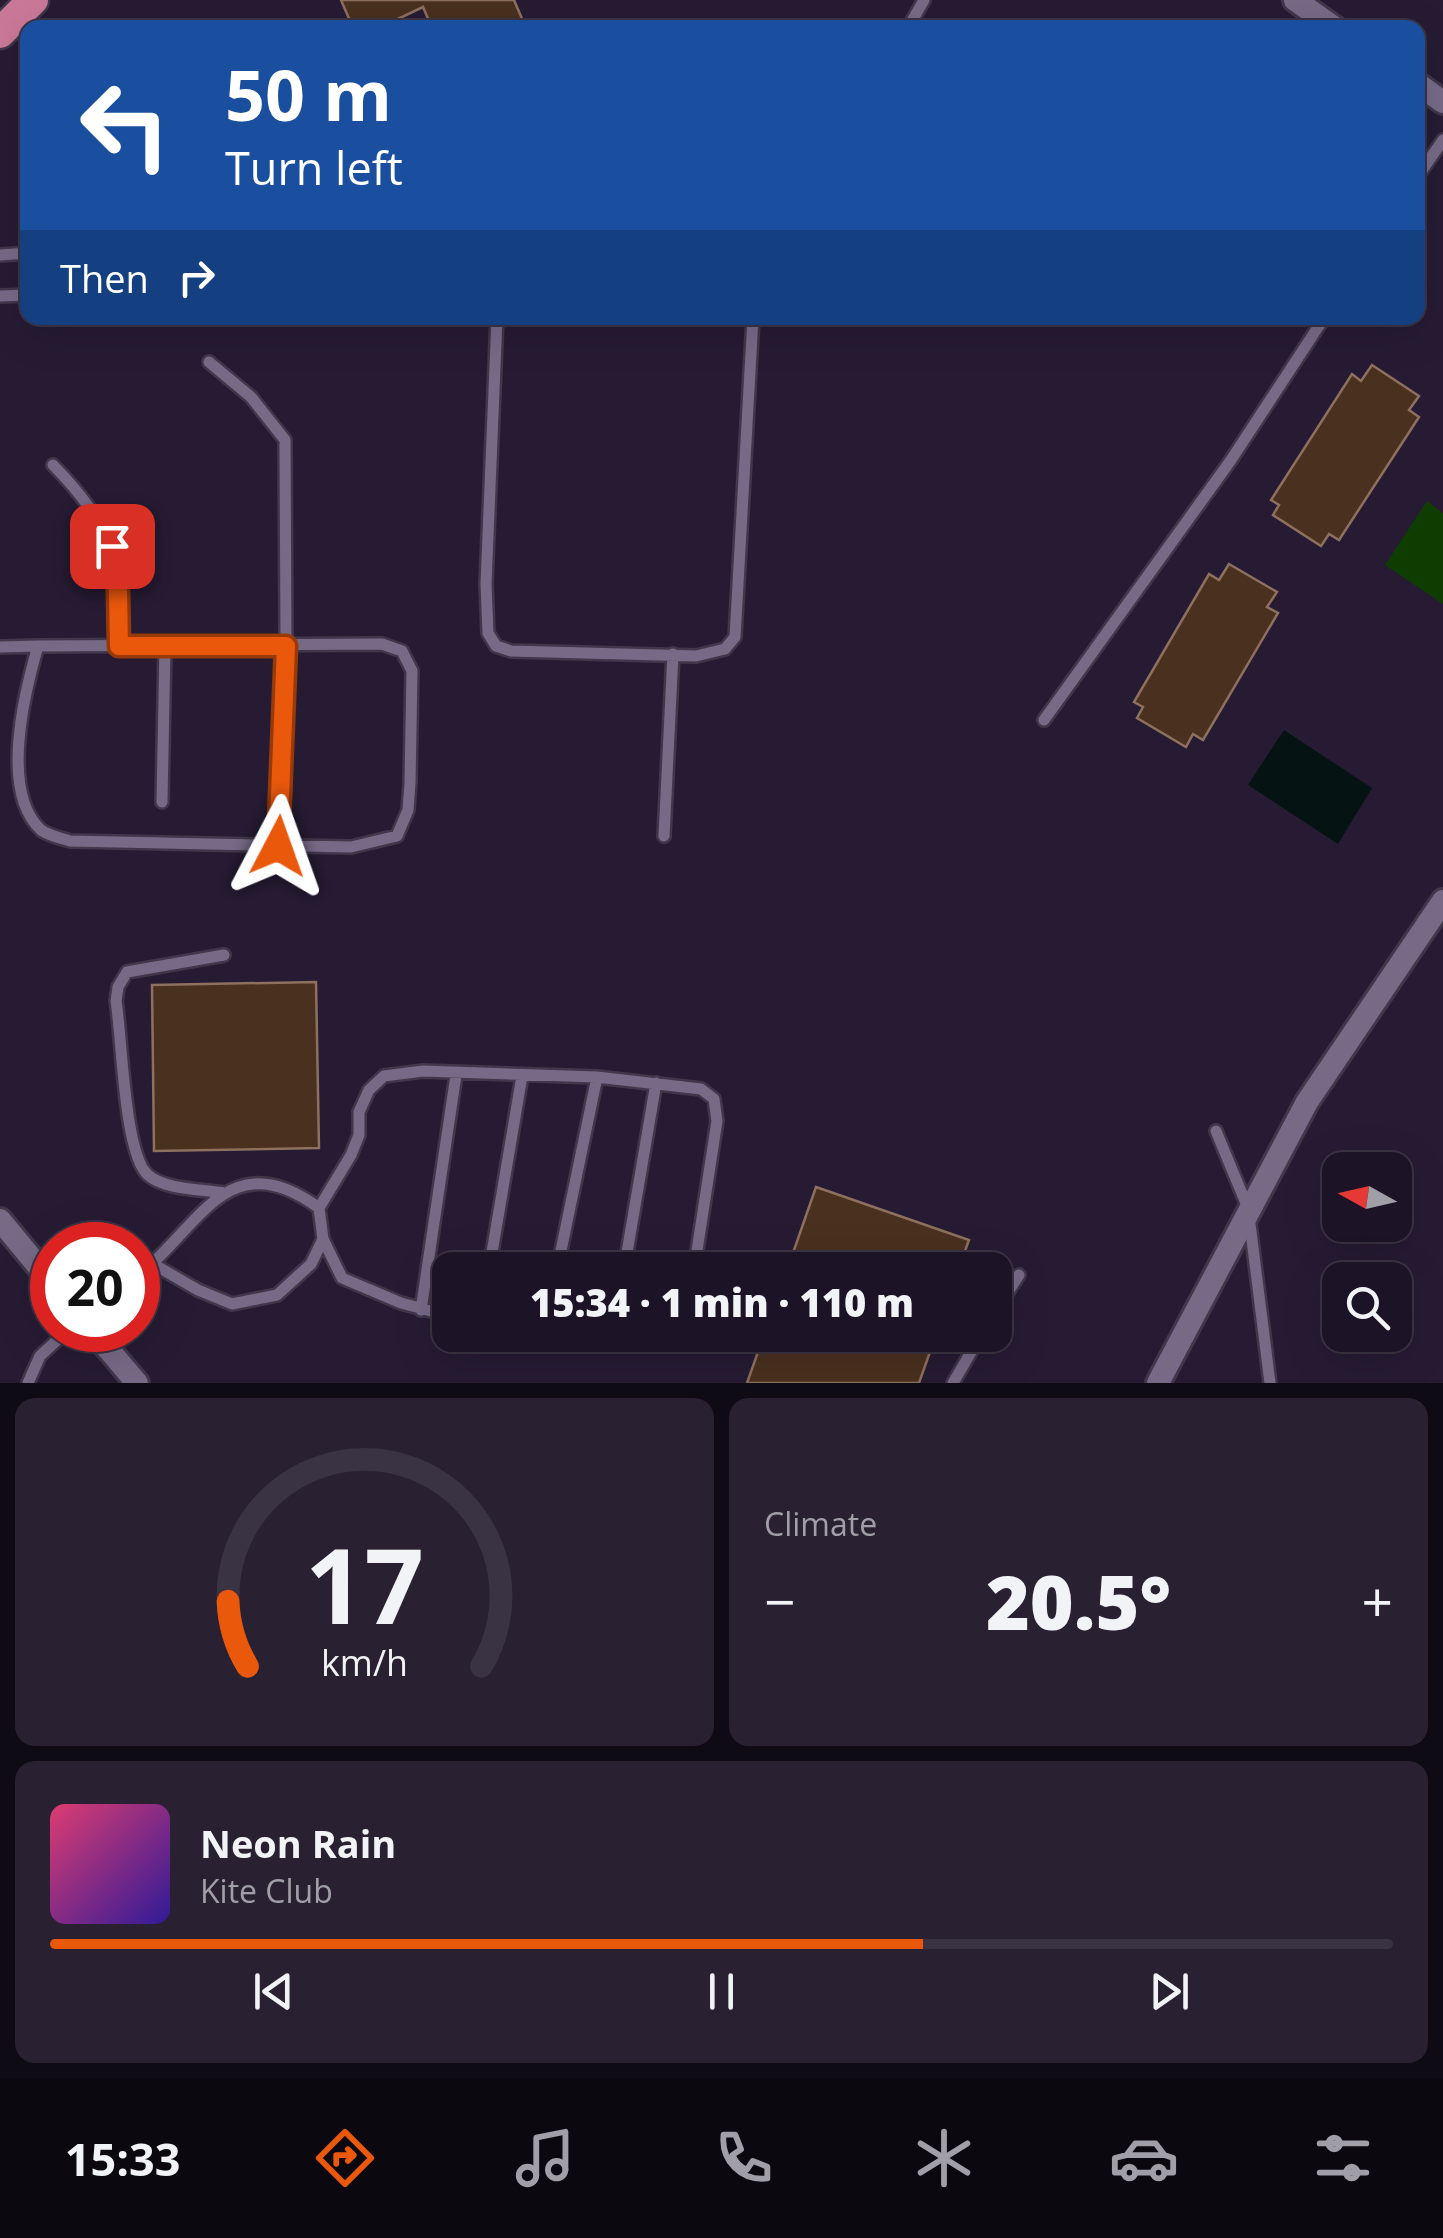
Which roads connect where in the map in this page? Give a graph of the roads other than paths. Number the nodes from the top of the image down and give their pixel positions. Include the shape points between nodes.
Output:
1 (33, 0) edge
2 (1300, 1) edge
3 (1325, 20) edge
4 (0, 33) edge
5 (1443, 140) edge
6 (1425, 166) edge
7 (497, 325) edge
8 (753, 325) edge
9 (1319, 325) edge
10 (209, 362) dead end
11 (53, 466) dead end
12 (38, 646) junction
13 (119, 646) junction
14 (165, 646) junction
15 (286, 646) junction
16 (0, 647) edge
17 (673, 654) junction
18 (1044, 720) dead end
19 (162, 802) dead end
20 (664, 836) dead end
21 (278, 846) junction
22 (1443, 901) edge
23 (224, 955) dead end
24 (456, 1074) junction
25 (522, 1076) junction
26 (597, 1077) junction
27 (656, 1083) junction
28 (1216, 1131) dead end
29 (224, 1193) junction
30 (319, 1208) junction
31 (1248, 1208) junction
32 (0, 1220) edge
33 (322, 1239) junction
34 (492, 1252) edge
35 (562, 1252) edge
36 (627, 1252) edge
37 (697, 1252) edge
38 (160, 1255) edge
39 (30, 1256) edge
40 (160, 1269) edge
41 (1019, 1274) dead end
42 (1012, 1285) edge
43 (422, 1310) junction
44 (432, 1312) edge
45 (44, 1352) edge
46 (111, 1352) edge
47 (970, 1352) edge
48 (28, 1383) edge
49 (137, 1383) edge
50 (953, 1383) edge
51 (1158, 1383) edge
52 (1270, 1383) edge

1 - 4 highway
2 - 3 street
5 - 6 lane
7 - 17 lane via 488,633 496,646 511,651
8 - 17 lane via 735,637 725,649
9 - 18 lane via 1220,477
10 - 15 lane via 251,397 285,440
11 - 13 lane via 112,546
12 - 13 lane
12 - 16 lane
12 - 21 lane via 14,755 27,814 43,832 70,841
13 - 14 lane
14 - 15 lane
14 - 19 lane
15 - 21 lane
15 - 21 lane via 382,644 402,651 412,671 410,783 396,836 351,847
17 - 20 lane
22 - 31 street via 1306,1102
23 - 29 lane via 127,972 116,1001 132,1146 148,1175
24 - 25 lane
24 - 30 lane via 384,1076 369,1090 351,1155
24 - 43 lane
25 - 26 lane
25 - 34 lane
26 - 27 lane
26 - 35 lane
27 - 36 lane
27 - 37 lane via 701,1089 714,1099 717,1121
28 - 31 lane
29 - 30 lane via 266,1183 294,1190
29 - 38 lane
30 - 33 lane
31 - 51 street
31 - 52 lane
32 - 39 street
33 - 40 lane via 311,1264 278,1294 232,1304
33 - 43 lane via 342,1278
41 - 42 lane
43 - 44 lane
45 - 48 lane
46 - 49 street
47 - 50 lane

